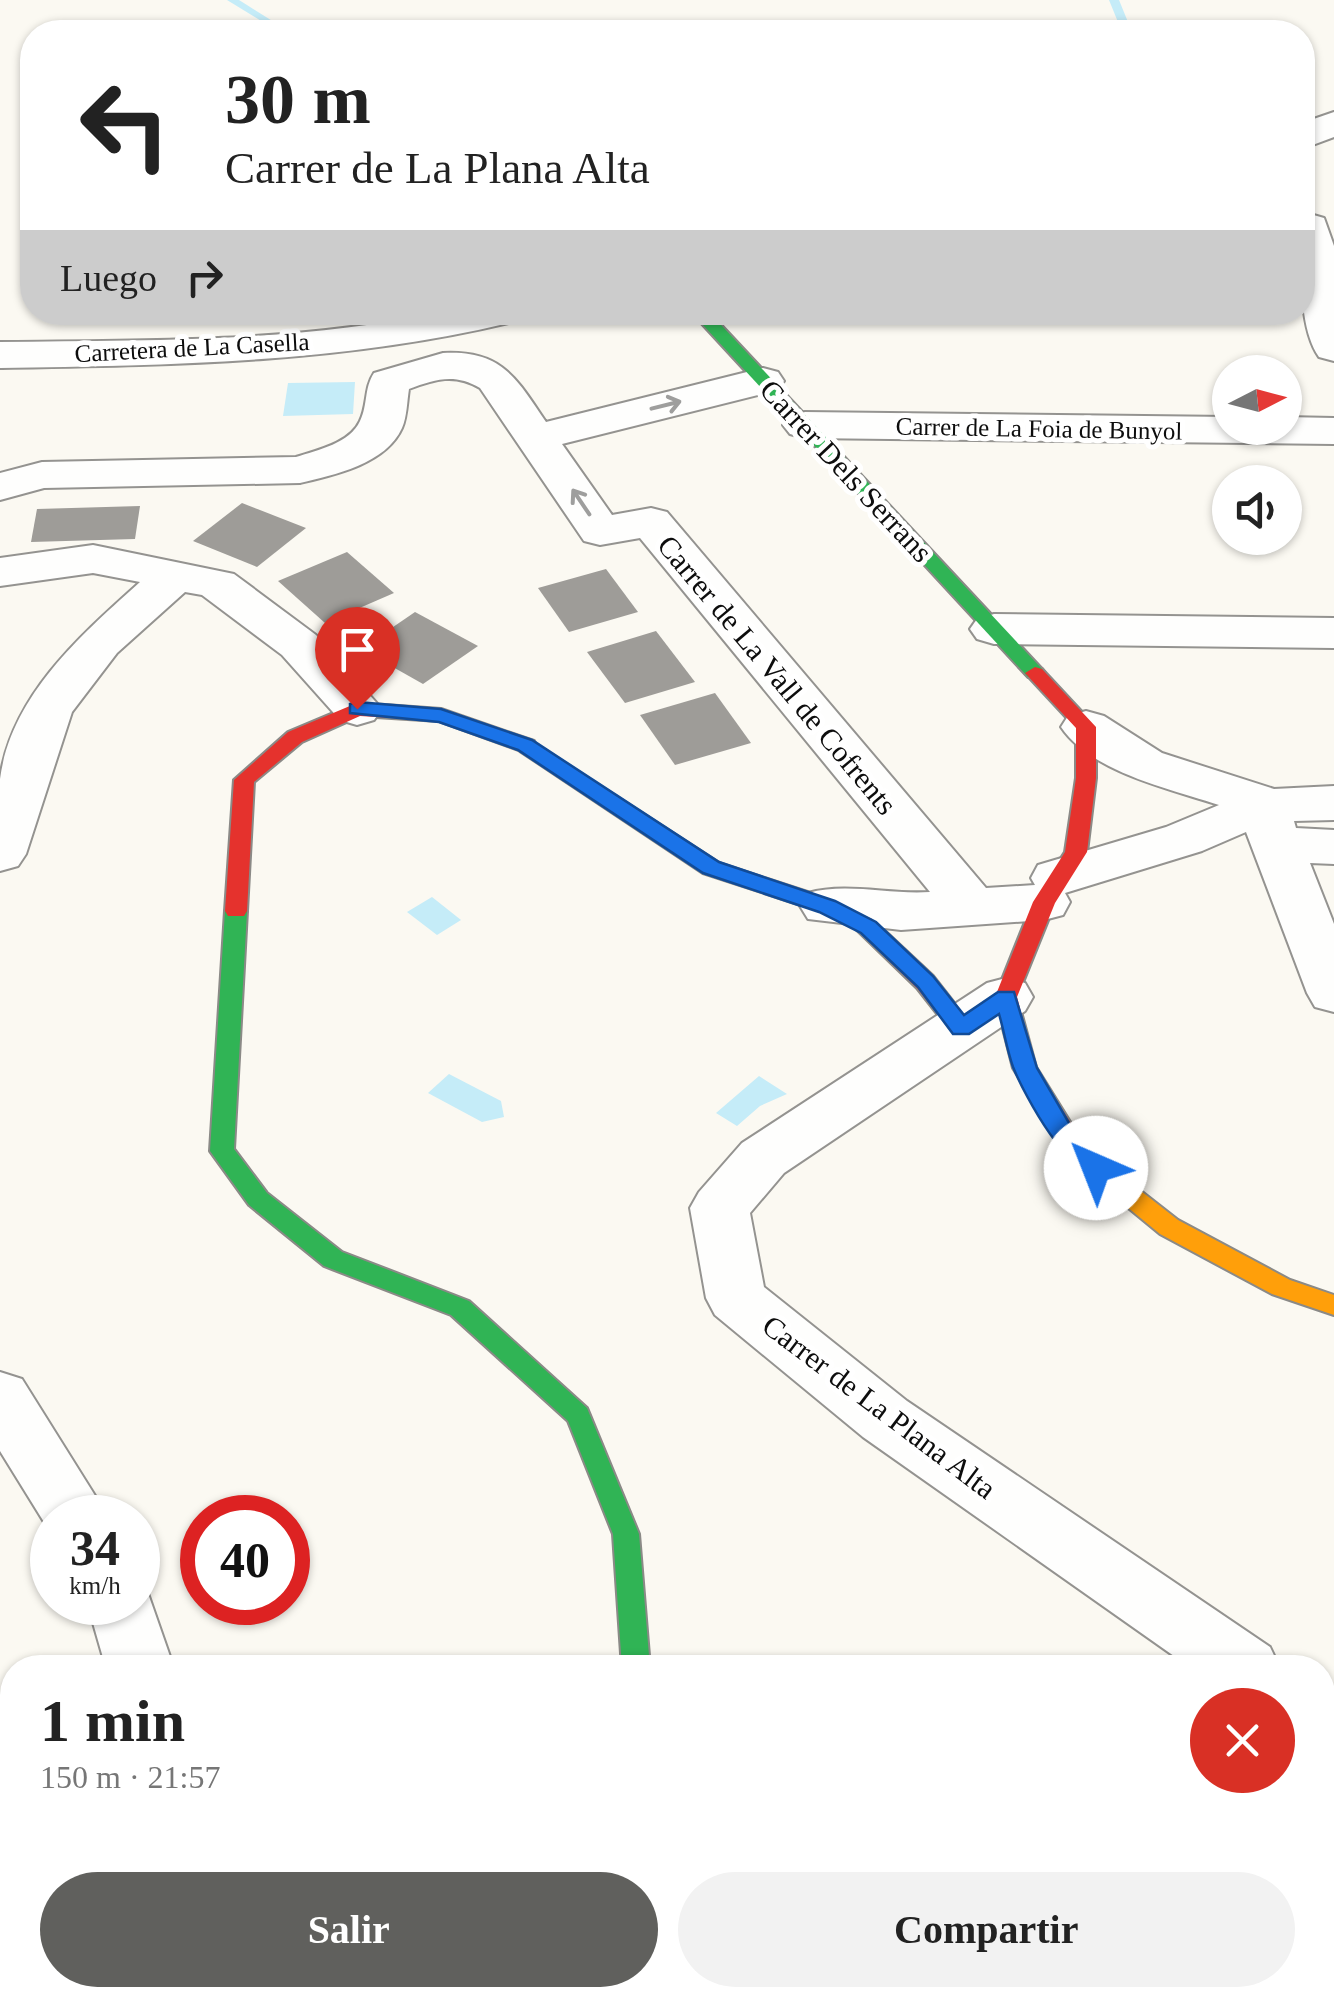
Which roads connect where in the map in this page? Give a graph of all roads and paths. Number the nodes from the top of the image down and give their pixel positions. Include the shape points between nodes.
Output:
1 (1315, 251) edge
2 (440, 325) edge
3 (712, 325) edge
4 (1334, 348) edge
5 (0, 355) edge
6 (763, 382) junction
7 (804, 425) junction
8 (1334, 431) edge
9 (537, 437) junction
10 (0, 488) edge
11 (0, 572) edge
12 (175, 576) junction
13 (994, 629) junction
14 (1334, 633) edge
15 (357, 709) junction
16 (1086, 727) junction
17 (1334, 803) edge
18 (1268, 825) junction
19 (1334, 847) edge
20 (0, 854) edge
21 (1051, 890) junction
22 (827, 906) junction
23 (972, 907) junction
24 (1334, 993) edge
25 (984, 1013) junction
26 (1334, 1304) edge
27 (0, 1396) edge
28 (62, 1495) edge
29 (127, 1625) edge
30 (136, 1655) edge
31 (635, 1655) edge
32 (1227, 1655) edge

1 - 4 street
2 - 5 street, Carretera de La Casella via 226,350
3 - 6 street, Carrer Dels Serrans
6 - 7 street, Carrer Dels Serrans
9 -> 6 street
7 - 8 street, Carrer de La Foia de Bunyol
7 - 13 street, Carrer Dels Serrans
9 - 10 street via 479,368 438,364 389,382 381,428 350,454 300,470 58,474
23 -> 9 street, Carrer de La Vall de Cofrents via 651,522 600,531
11 - 12 street via 93,559
12 - 15 street via 217,584 231,594 299,645
12 - 20 street via 100,643 48,709
13 - 14 street
13 - 16 street, Carrer Dels Serrans
15 - 22 street via 441,716 525,745 711,868
15 - 31 street via 295,738 244,780 222,1150 258,1199 333,1259 460,1308 578,1415 626,1534
16 - 18 street via 1144,764 1252,798
16 - 21 street via 1076,852
17 - 18 street
18 - 19 street
18 - 21 street via 1184,839
18 - 24 street
21 - 23 street
21 - 25 street
22 - 23 street via 901,912
22 - 25 street via 868,928 926,982
25 - 26 street via 1072,1148 1169,1227 1281,1287
25 - 32 street, Carrer de La Plana Alta via 763,1158 720,1208 736,1298 885,1419
27 - 28 street
29 - 30 street

